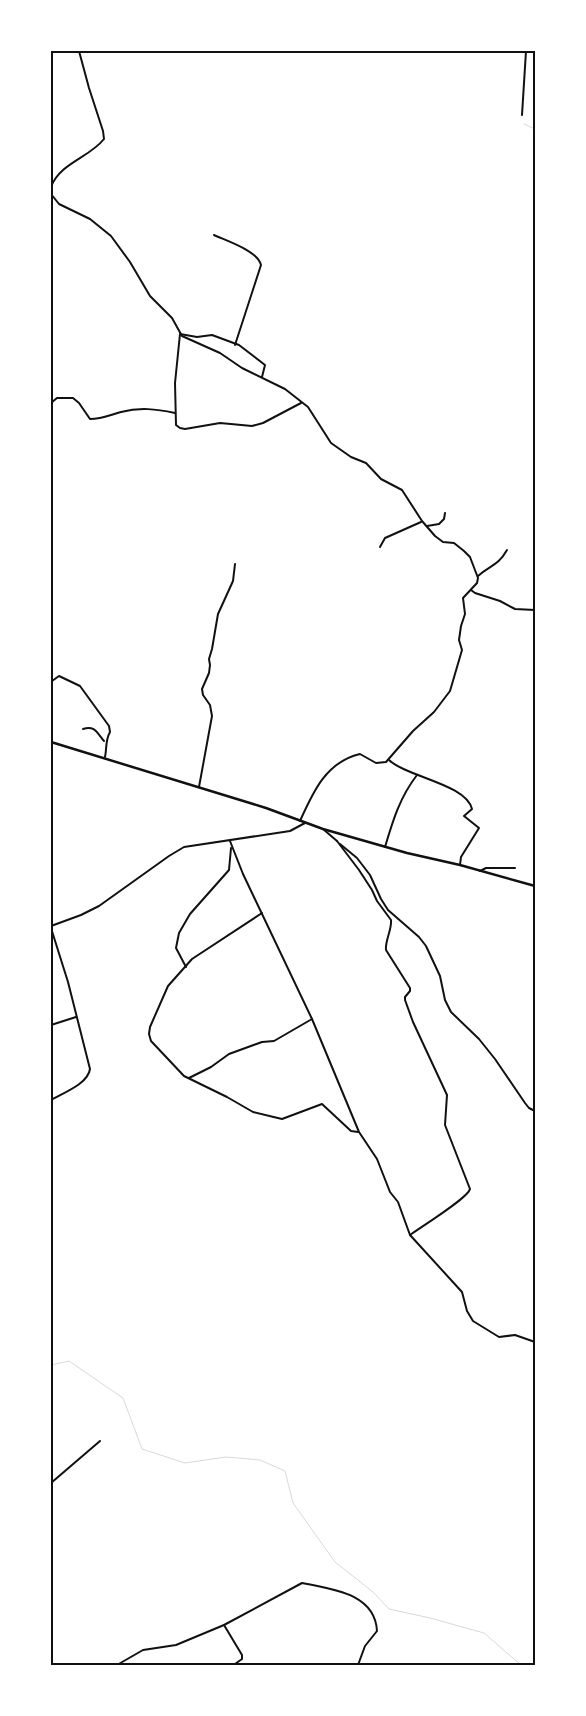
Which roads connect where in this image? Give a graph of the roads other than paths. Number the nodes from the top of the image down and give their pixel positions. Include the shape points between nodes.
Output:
1 (80, 51) edge
2 (526, 51) edge
3 (522, 115) dead end
4 (51, 187) edge
5 (51, 194) edge
6 (214, 236) dead end
7 (180, 334) junction
8 (235, 344) junction
9 (262, 378) junction
10 (51, 403) edge
11 (300, 403) junction
12 (175, 412) junction
13 (445, 513) dead end
14 (422, 521) junction
15 (427, 526) junction
16 (380, 547) dead end
17 (507, 550) dead end
18 (235, 564) dead end
19 (478, 576) junction
20 (471, 590) junction
21 (535, 610) edge
22 (52, 681) edge
23 (83, 729) dead end
24 (51, 742) edge
25 (105, 742) junction
26 (105, 758) junction
27 (389, 760) junction
28 (417, 775) junction
29 (199, 787) junction
30 (300, 821) junction
31 (305, 823) junction
32 (324, 829) junction
33 (230, 841) junction
34 (337, 841) junction
35 (231, 846) junction
36 (385, 847) junction
37 (460, 865) junction
38 (515, 868) dead end
39 (480, 871) junction
40 (535, 886) edge
41 (262, 913) junction
42 (51, 927) edge
43 (186, 966) junction
44 (76, 1017) junction
45 (312, 1019) junction
46 (51, 1025) edge
47 (188, 1078) junction
48 (51, 1100) edge
49 (535, 1111) edge
50 (359, 1132) junction
51 (410, 1235) junction
52 (535, 1342) edge
53 (100, 1441) dead end
54 (51, 1483) edge
55 (224, 1625) junction
56 (236, 1664) edge
57 (117, 1665) edge
58 (358, 1665) edge

1 - 4 street via 104,139 62,170
2 - 3 street
5 - 7 street via 60,204 104,228 150,296 172,318
6 - 8 street via 258,257 261,265
7 - 8 street via 212,335
7 - 9 street via 220,352
7 - 12 street
8 - 9 street via 265,365
9 - 11 street via 285,389
10 - 12 street via 57,398 73,398 90,419 147,408
11 - 12 street via 252,426 220,423 180,428 175,422
11 - 14 street via 308,407 338,450 366,463 381,479 405,493
13 - 15 street via 439,524
14 - 15 street
14 - 16 street via 385,538
15 - 19 street via 441,541 454,542 464,551
17 - 19 street via 498,564
18 - 29 street via 233,581 218,614 209,673 202,689 212,716
19 - 20 street
20 - 21 street via 515,609
20 - 27 street via 463,598 465,614 461,626 461,652 450,691
22 - 25 street via 59,676 80,686 110,728
23 - 25 street via 95,729
24 - 26 street
25 - 26 street
26 - 29 street
27 - 28 street
27 - 30 street via 380,764 360,754 334,767 318,784
28 - 36 street via 396,810
28 - 37 street via 448,787 470,803 471,810 464,816 478,828 461,857
29 - 30 street
30 - 31 street
31 - 32 street
31 - 33 street via 290,831
32 - 34 street
32 - 36 street
33 - 35 street
33 - 42 street via 177,850 99,906
34 - 49 street via 370,875 388,910 423,941 440,976 451,1012 495,1059 524,1103
34 - 51 street via 391,920 386,950 410,988 405,1000 447,1095 445,1125 470,1189 469,1194
35 - 41 street
35 - 43 street via 229,870 190,914 179,933 176,948
36 - 37 street
37 - 39 street
38 - 39 street
39 - 40 street
41 - 43 street
41 - 45 street
42 - 44 street
43 - 47 street via 168,986 149,1034 153,1045
44 - 46 street
44 - 48 street via 90,1073 80,1084
45 - 47 street via 274,1041 229,1054
45 - 50 street
47 - 50 street via 248,1111 281,1119 322,1104 351,1131
50 - 51 street via 377,1159
51 - 52 street via 462,1292 466,1312 473,1321 499,1337 515,1335
53 - 54 street
55 - 56 street via 242,1655
55 - 57 street via 176,1645 143,1650
55 - 58 street via 301,1583 346,1593 370,1610 377,1628 364,1647

